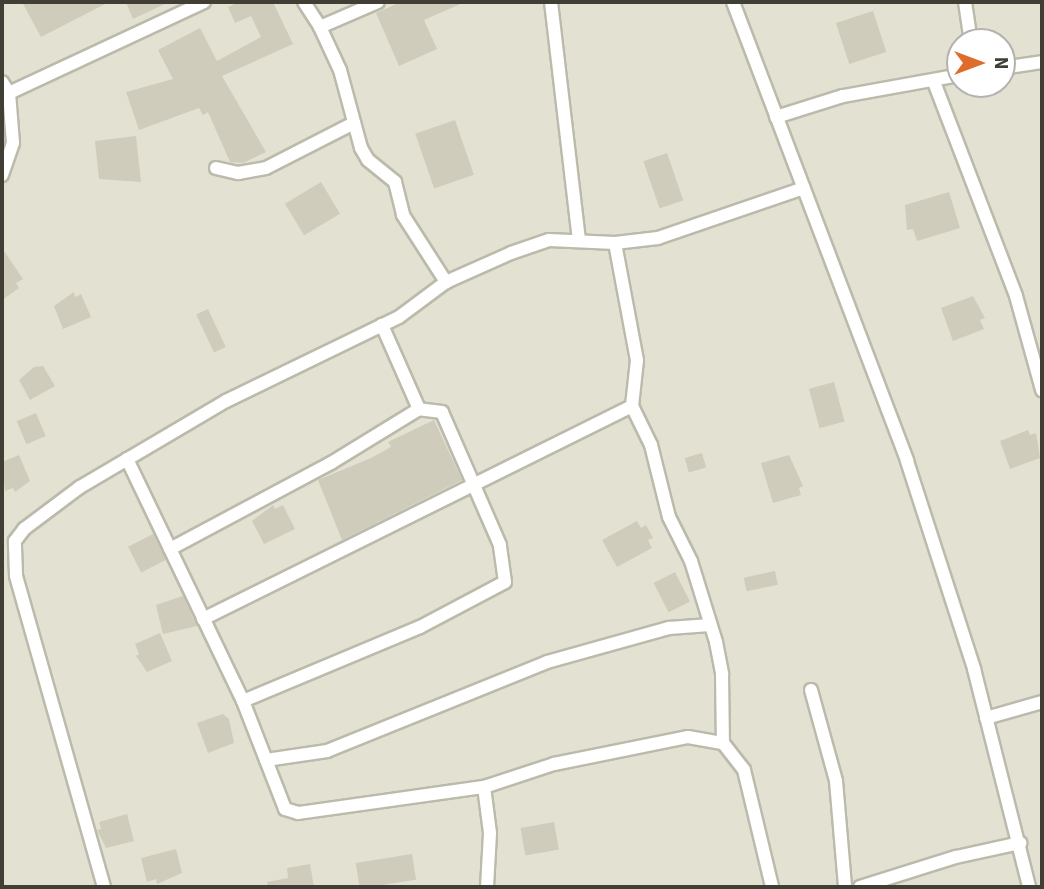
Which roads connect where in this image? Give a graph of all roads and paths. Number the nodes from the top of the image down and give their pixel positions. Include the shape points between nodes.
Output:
1 (204, 2) edge
2 (304, 2) edge
3 (378, 2) edge
4 (551, 2) edge
5 (733, 2) edge
6 (965, 2) edge
7 (320, 27) junction
8 (969, 28) edge
9 (1042, 62) edge
10 (1016, 66) edge
11 (946, 79) edge
12 (934, 82) junction
13 (6, 88) edge
14 (776, 117) junction
15 (354, 123) junction
16 (216, 168) dead end
17 (2, 175) edge
18 (804, 188) junction
19 (579, 240) junction
20 (615, 243) junction
21 (446, 282) junction
22 (382, 325) junction
23 (1042, 388) edge
24 (632, 406) junction
25 (419, 408) junction
26 (127, 459) junction
27 (475, 485) junction
28 (170, 549) junction
29 (203, 619) junction
30 (710, 625) junction
31 (811, 690) dead end
32 (243, 701) junction
33 (1042, 702) edge
34 (986, 718) junction
35 (723, 743) junction
36 (266, 760) junction
37 (484, 787) junction
38 (1020, 844) junction
39 (104, 887) edge
40 (487, 887) edge
41 (772, 887) edge
42 (845, 887) edge
43 (860, 887) edge
44 (1029, 887) edge

1 - 13 street
2 - 7 street
3 - 7 street
4 - 19 street
5 - 14 street
6 - 8 street
7 - 15 street via 340,70
9 - 10 street
11 - 12 street
12 - 14 street via 844,96
12 - 23 street via 1016,296
13 - 17 street via 13,144
14 - 18 street
15 - 16 street via 280,164 238,173
15 - 21 street via 368,160 395,182 403,215
18 - 20 street via 658,238
18 - 34 street via 907,461
19 - 20 street
19 - 21 street via 533,244
20 - 24 street via 637,360
21 - 22 street
22 - 25 street
22 - 26 street via 226,401
24 - 27 street
24 - 30 street via 651,445 669,517 691,561
25 - 27 street via 442,412
25 - 28 street via 331,463
26 - 28 street
26 - 39 street via 79,487 15,541 16,575
27 - 29 street
27 - 32 street via 500,545 505,582 420,627
28 - 29 street
29 - 32 street
30 - 35 street via 722,674
30 - 36 street via 669,628 547,662 327,751
31 - 42 street via 836,781
32 - 36 street
33 - 34 street
34 - 38 street
35 - 37 street via 688,737 605,751
35 - 41 street via 744,770
36 - 37 street via 289,813
37 - 40 street via 490,832
38 - 43 street via 957,857
38 - 44 street

